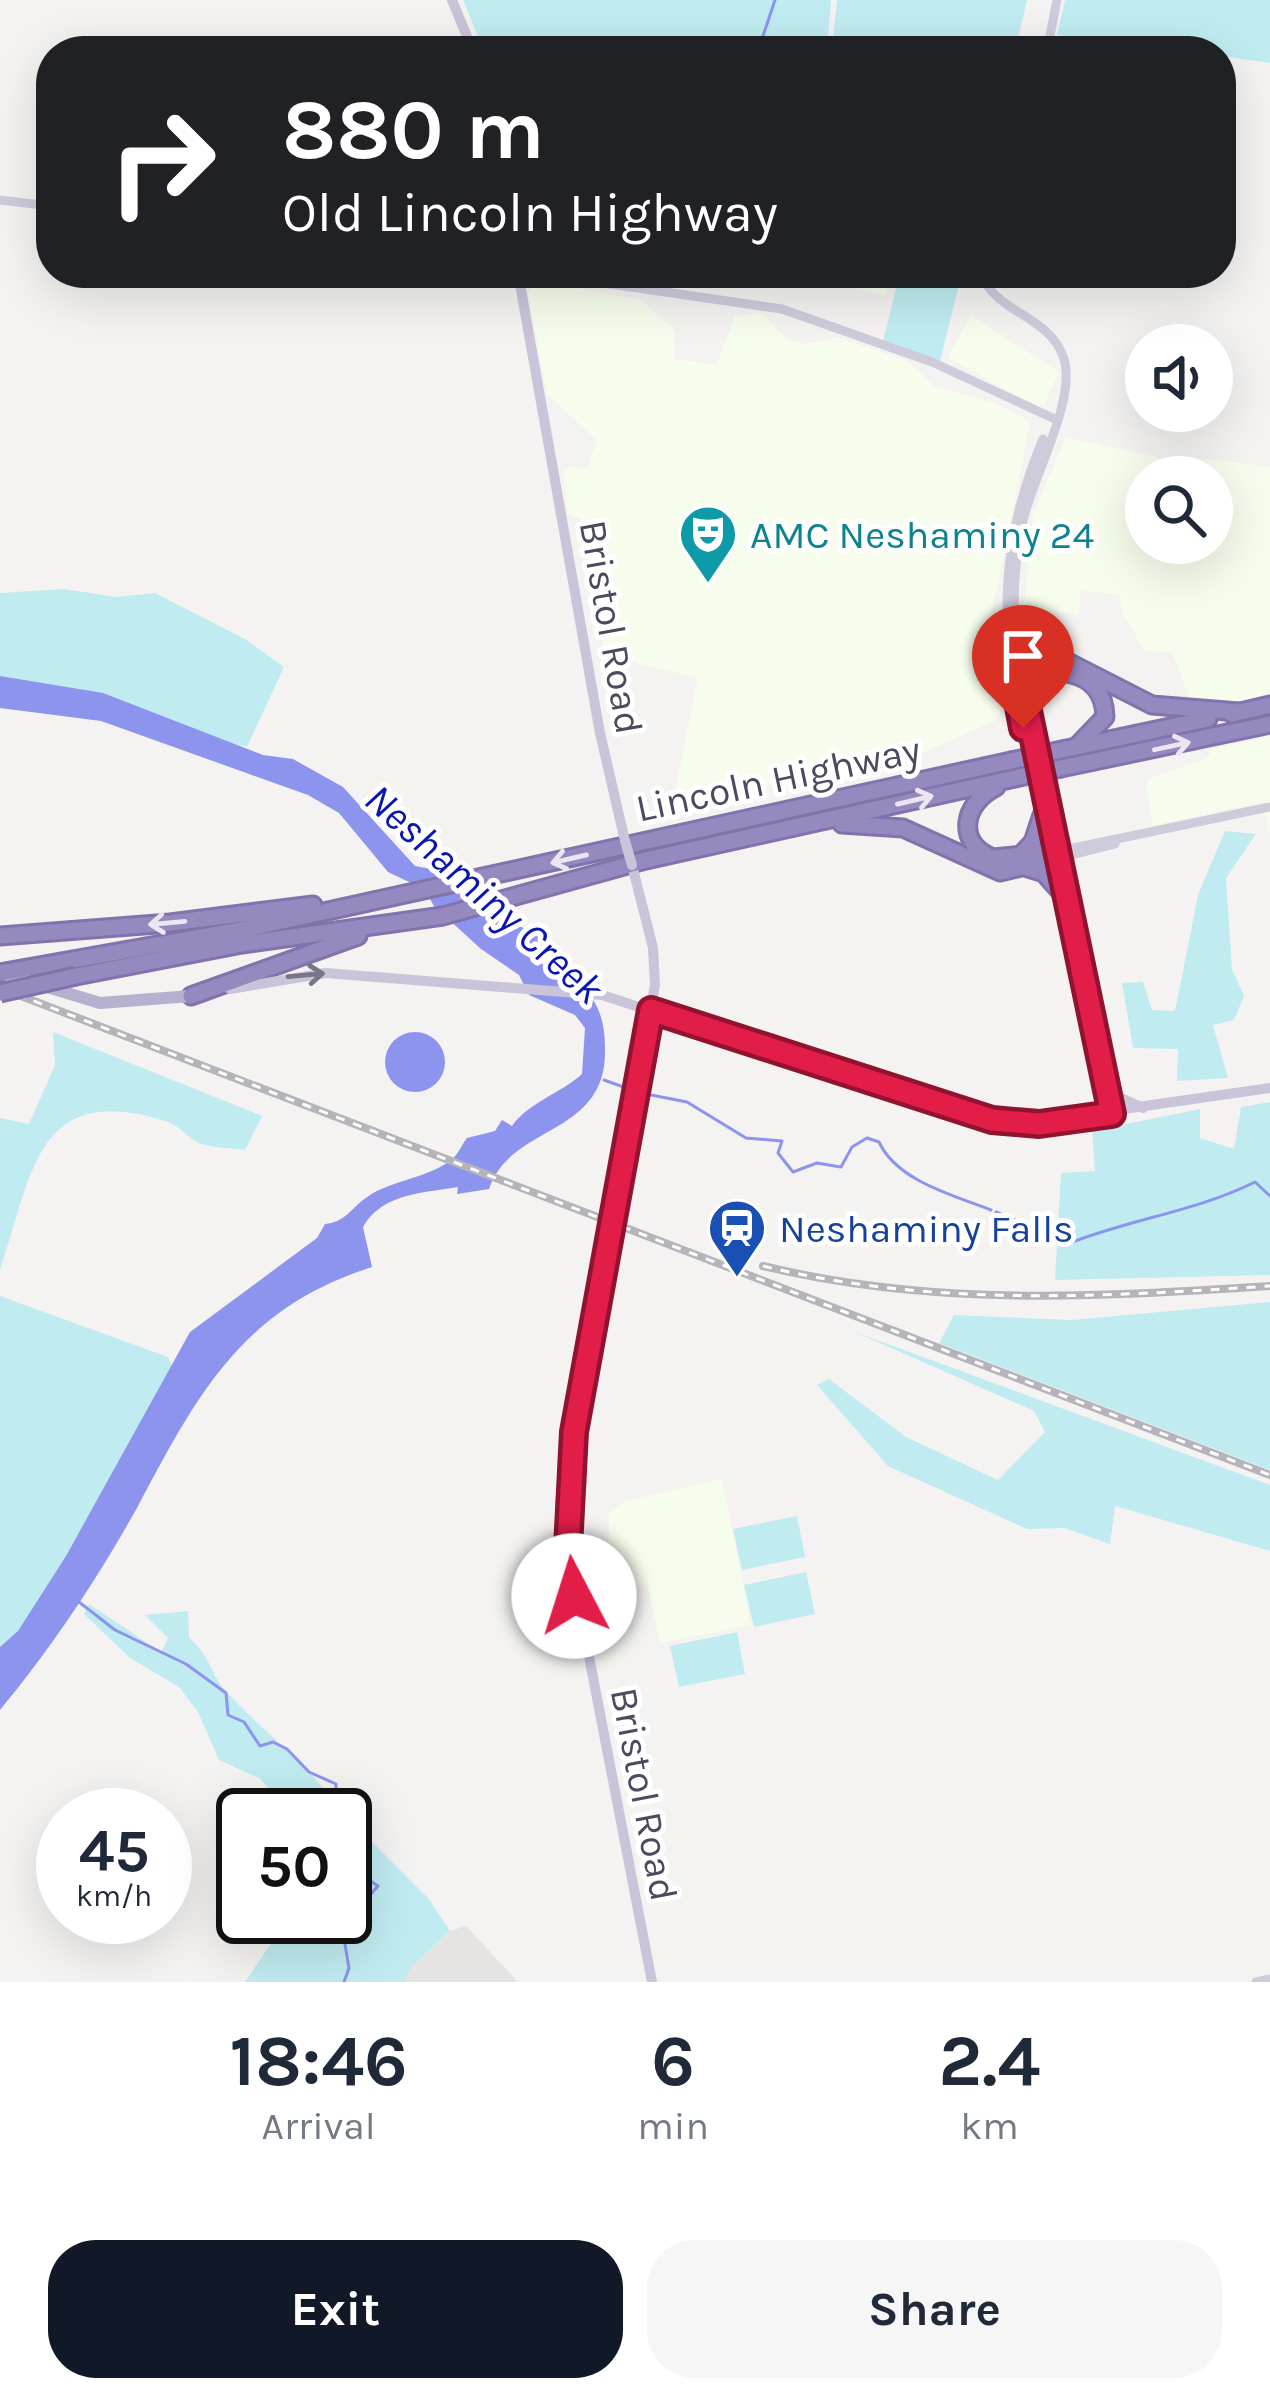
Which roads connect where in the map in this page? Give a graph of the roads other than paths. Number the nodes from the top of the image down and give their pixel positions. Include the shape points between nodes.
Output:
1 (452, 0) edge
2 (1057, 0) edge
3 (466, 36) edge
4 (1050, 36) edge
5 (0, 200) edge
6 (36, 204) edge
7 (521, 288) edge
8 (637, 288) edge
9 (989, 288) edge
10 (1028, 410) junction
11 (1055, 419) junction
12 (1042, 440) junction
13 (1014, 624) junction
14 (1052, 658) junction
15 (1016, 669) junction
16 (1270, 705) edge
17 (1239, 712) junction
18 (1270, 724) edge
19 (1061, 756) junction
20 (1013, 770) junction
21 (1270, 807) edge
22 (1042, 815) junction
23 (815, 824) junction
24 (1055, 855) junction
25 (1022, 863) junction
26 (1058, 889) junction
27 (378, 899) junction
28 (413, 922) junction
29 (0, 936) edge
30 (0, 973) edge
31 (0, 993) edge
32 (191, 996) junction
33 (651, 1010) junction
34 (1104, 1082) junction
35 (1270, 1088) edge
36 (1146, 1108) junction
37 (1112, 1114) junction
38 (1074, 1120) junction
39 (1270, 1979) edge
40 (652, 1982) edge
41 (1256, 1982) edge

1 - 3 main road
2 - 4 street
5 - 6 street
7 - 33 main road, Bristol Road, bridge via 600,733 655,961
8 - 10 street via 782,309 932,362
9 - 11 street via 1060,349 1067,380
10 - 11 street
10 - 12 street via 1042,424
11 - 12 street
11 - 13 street via 1022,521
12 - 15 street via 1010,542 1006,609
13 - 14 highway
13 - 15 street
14 - 15 highway
14 - 17 highway via 1076,662 1166,709
15 - 19 highway via 1078,674 1101,698 1099,728
15 - 22 main road
15 - 24 main road
16 - 17 highway, Lincoln Highway
17 - 19 highway, Lincoln Highway
19 -> 18 highway, Lincoln Highway
19 - 20 highway, Lincoln Highway, bridge
23 -> 20 highway, Lincoln Highway
20 - 25 highway via 977,798 966,826 987,857
20 -> 27 highway, Lincoln Highway
21 - 24 street
22 - 24 main road
22 - 25 highway
23 - 25 highway via 904,828 990,870
23 - 28 highway, Lincoln Highway
24 - 25 highway
24 - 26 main road
24 - 34 main road
25 - 26 highway
26 - 34 main road
27 -> 29 highway
27 - 30 highway
28 - 31 highway, bridge via 242,944
28 - 32 highway
30 - 32 main road via 100,1003
32 -> 33 main road via 326,973 597,994
33 - 38 main road via 982,1117
33 - 40 main road, Bristol Road via 574,1432 568,1548
34 - 36 main road
34 - 37 main road
34 - 38 main road
35 - 36 main road
36 - 37 main road
37 - 38 main road
39 - 41 street

